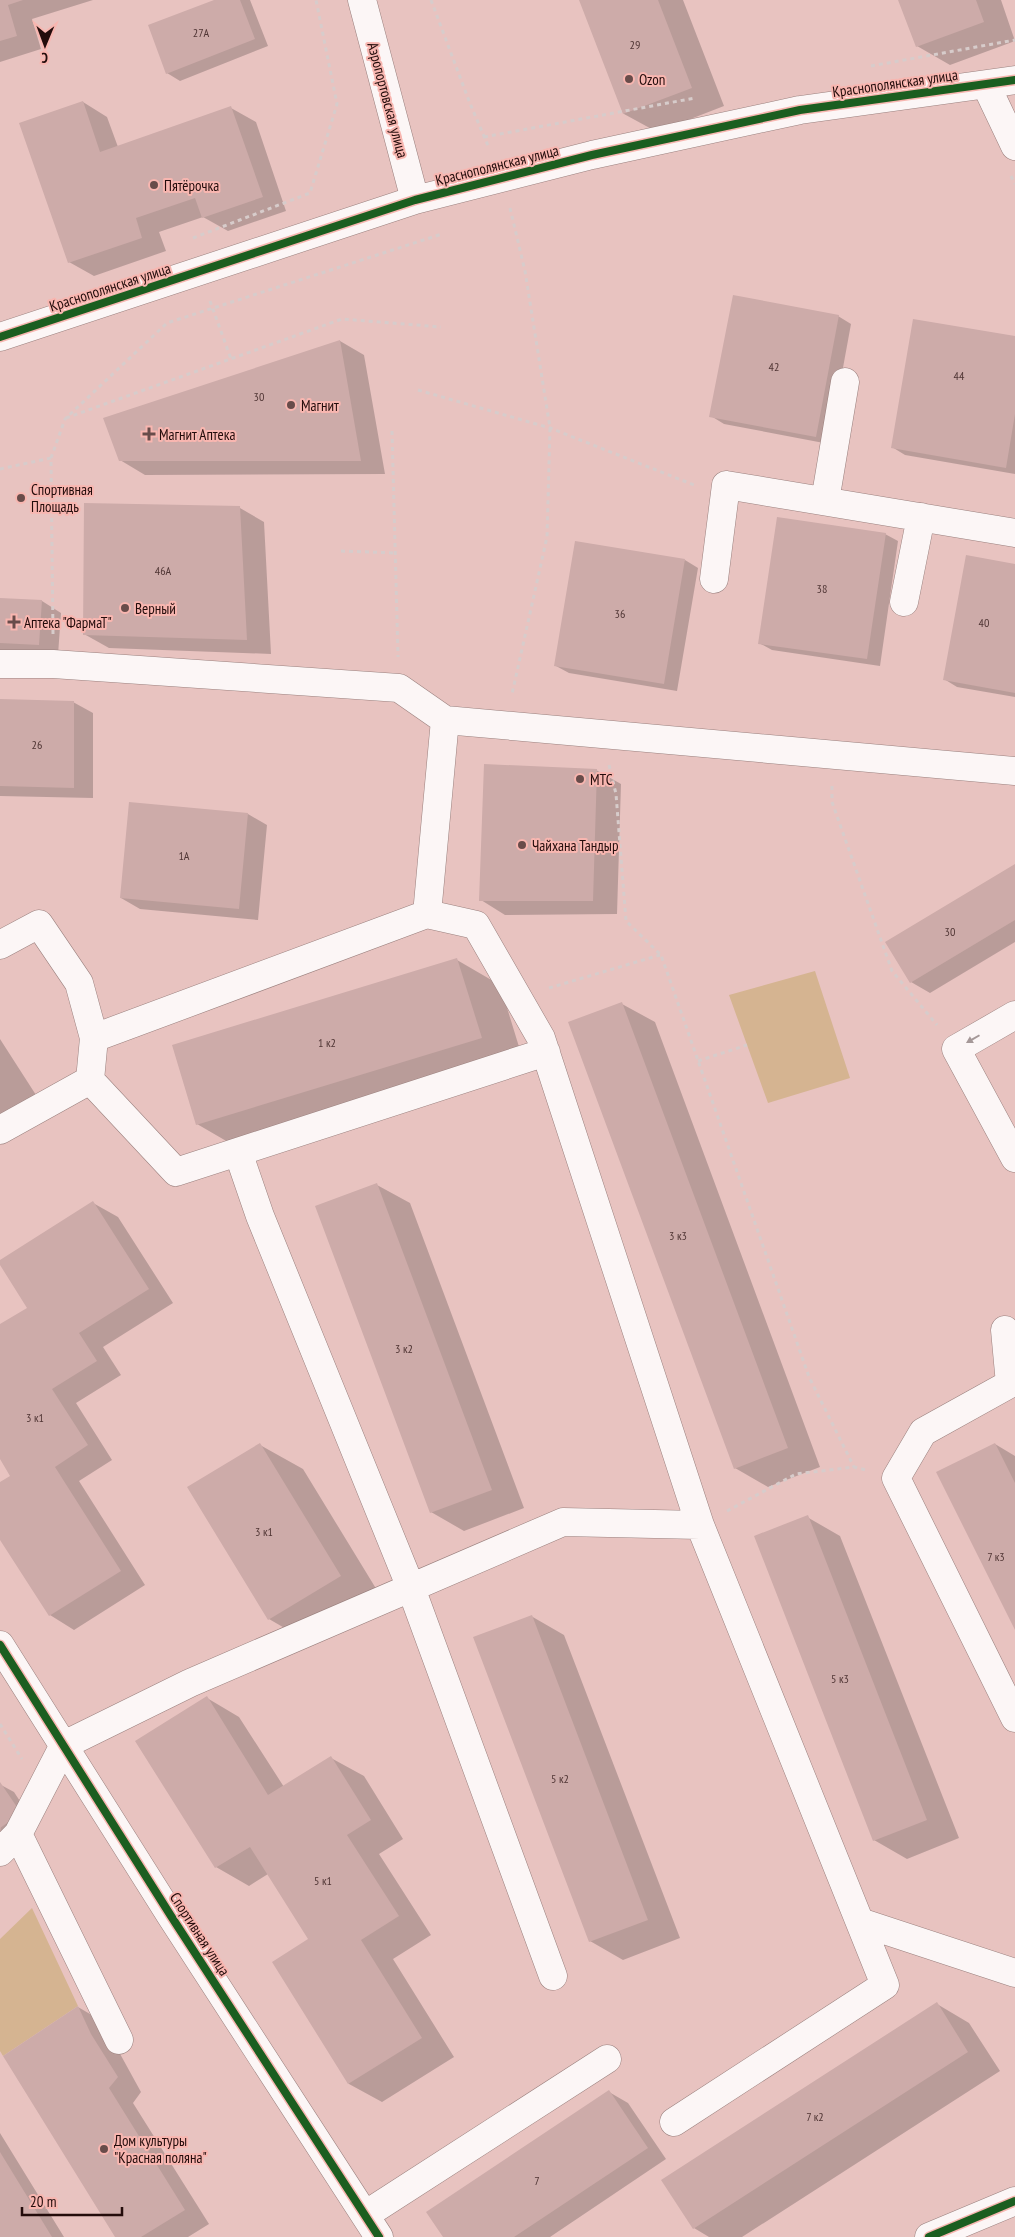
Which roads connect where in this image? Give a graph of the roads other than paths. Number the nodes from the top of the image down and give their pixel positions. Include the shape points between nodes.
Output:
1 (362, 0) edge
2 (1015, 80) edge
3 (986, 85) junction
4 (1011, 157) edge
5 (415, 200) junction
6 (0, 337) edge
7 (846, 382) dead end
8 (825, 501) junction
9 (921, 517) junction
10 (1015, 533) edge
11 (714, 580) dead end
12 (904, 602) dead end
13 (0, 664) edge
14 (445, 720) junction
15 (1015, 771) edge
16 (427, 914) junction
17 (0, 945) edge
18 (1015, 1015) edge
19 (94, 1038) junction
20 (546, 1052) junction
21 (90, 1080) junction
22 (0, 1130) edge
23 (238, 1152) junction
24 (1015, 1158) edge
25 (1005, 1330) dead end
26 (1012, 1382) edge
27 (700, 1525) junction
28 (411, 1588) junction
29 (0, 1645) edge
30 (1015, 1718) edge
31 (64, 1745) junction
32 (9, 1843) edge
33 (860, 1922) junction
34 (1015, 1972) edge
35 (553, 1976) dead end
36 (119, 2040) dead end
37 (607, 2059) dead end
38 (674, 2122) dead end
39 (1015, 2201) edge
40 (365, 2215) junction
41 (379, 2237) edge
42 (929, 2237) edge

1 - 5 street, Аэропортовская улица
2 - 3 street, Краснополянская улица
3 - 4 street
3 - 5 street, Краснополянская улица via 800,110 592,155
5 - 6 street, Краснополянская улица
7 - 8 street
8 - 9 street
8 - 11 street via 726,485
9 - 10 street
9 - 12 street
13 - 14 street via 53,664 399,688
14 - 15 street
14 - 16 street
16 - 19 street
16 - 20 street via 476,925
17 - 19 street via 39,924 79,983
18 -> 24 street via 956,1049
19 - 21 street
20 - 23 street
20 - 27 street
21 - 22 street
21 - 23 street via 176,1172
23 - 28 street via 260,1216
25 - 26 street
26 - 30 street via 923,1432 896,1478
27 - 28 street via 563,1522
27 - 33 street
28 - 31 street via 190,1683
28 - 35 street
29 - 31 street, Спортивная улица
31 - 32 street
31 - 40 street, Спортивная улица
32 - 36 street
33 - 34 street
33 - 38 street via 885,1985
37 - 40 street
39 - 42 street
40 - 41 street, Спортивная улица

